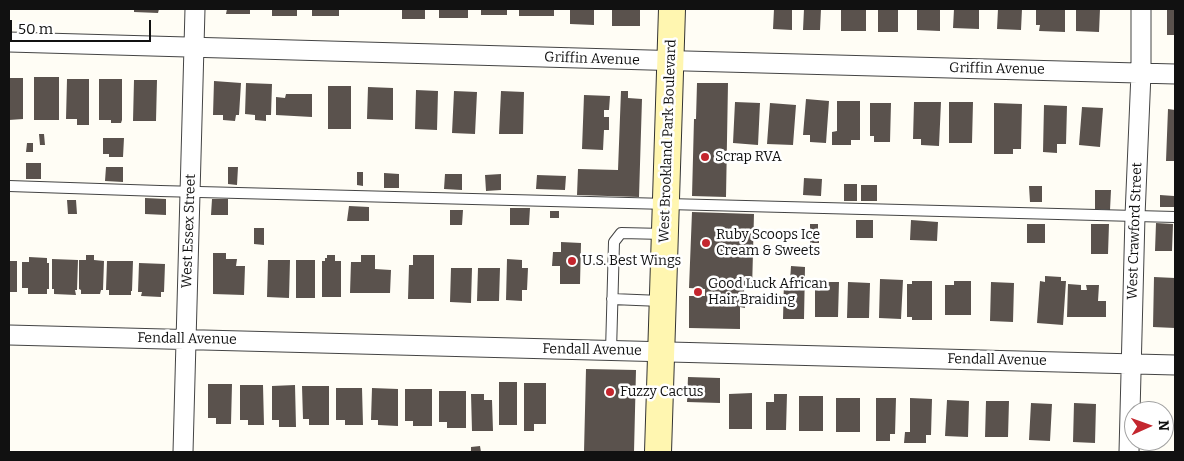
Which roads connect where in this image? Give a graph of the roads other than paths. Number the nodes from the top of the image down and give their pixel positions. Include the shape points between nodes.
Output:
1 (195, 9) edge
2 (672, 9) edge
3 (1141, 9) edge
4 (9, 42) edge
5 (194, 46) junction
6 (670, 61) junction
7 (1141, 73) junction
8 (1175, 74) edge
9 (9, 186) edge
10 (191, 192) junction
11 (666, 203) junction
12 (1135, 216) junction
13 (1175, 217) edge
14 (665, 234) junction
15 (612, 299) junction
16 (663, 301) junction
17 (9, 335) edge
18 (186, 339) junction
19 (611, 350) junction
20 (661, 352) junction
21 (1132, 364) junction
22 (1175, 365) edge
23 (183, 452) edge
24 (658, 452) edge
25 (1129, 452) edge

1 - 5 street, West Essex Street
2 - 6 main road, West Brookland Park Boulevard
3 - 7 street, West Crawford Street
4 - 5 street, Griffin Avenue
5 - 6 street, Griffin Avenue
5 - 10 street, West Essex Street
6 - 7 street, Griffin Avenue
6 - 11 main road, West Brookland Park Boulevard
7 - 8 street, Griffin Avenue
7 - 12 street, West Crawford Street
9 - 10 lane
10 - 11 lane
10 - 18 street, West Essex Street
11 - 12 lane
11 - 14 main road, West Brookland Park Boulevard
12 - 13 lane
12 - 21 street, West Crawford Street
14 - 15 lane via 621,233 614,242
14 - 16 main road, West Brookland Park Boulevard
15 - 16 lane
15 - 19 lane
16 - 20 main road, West Brookland Park Boulevard
17 - 18 street, Fendall Avenue
18 - 19 street, Fendall Avenue
18 - 23 street, West Essex Street
19 - 20 street, Fendall Avenue
20 - 21 street, Fendall Avenue
20 - 24 main road, West Brookland Park Boulevard
21 - 22 street, Fendall Avenue
21 - 25 street, West Crawford Street

